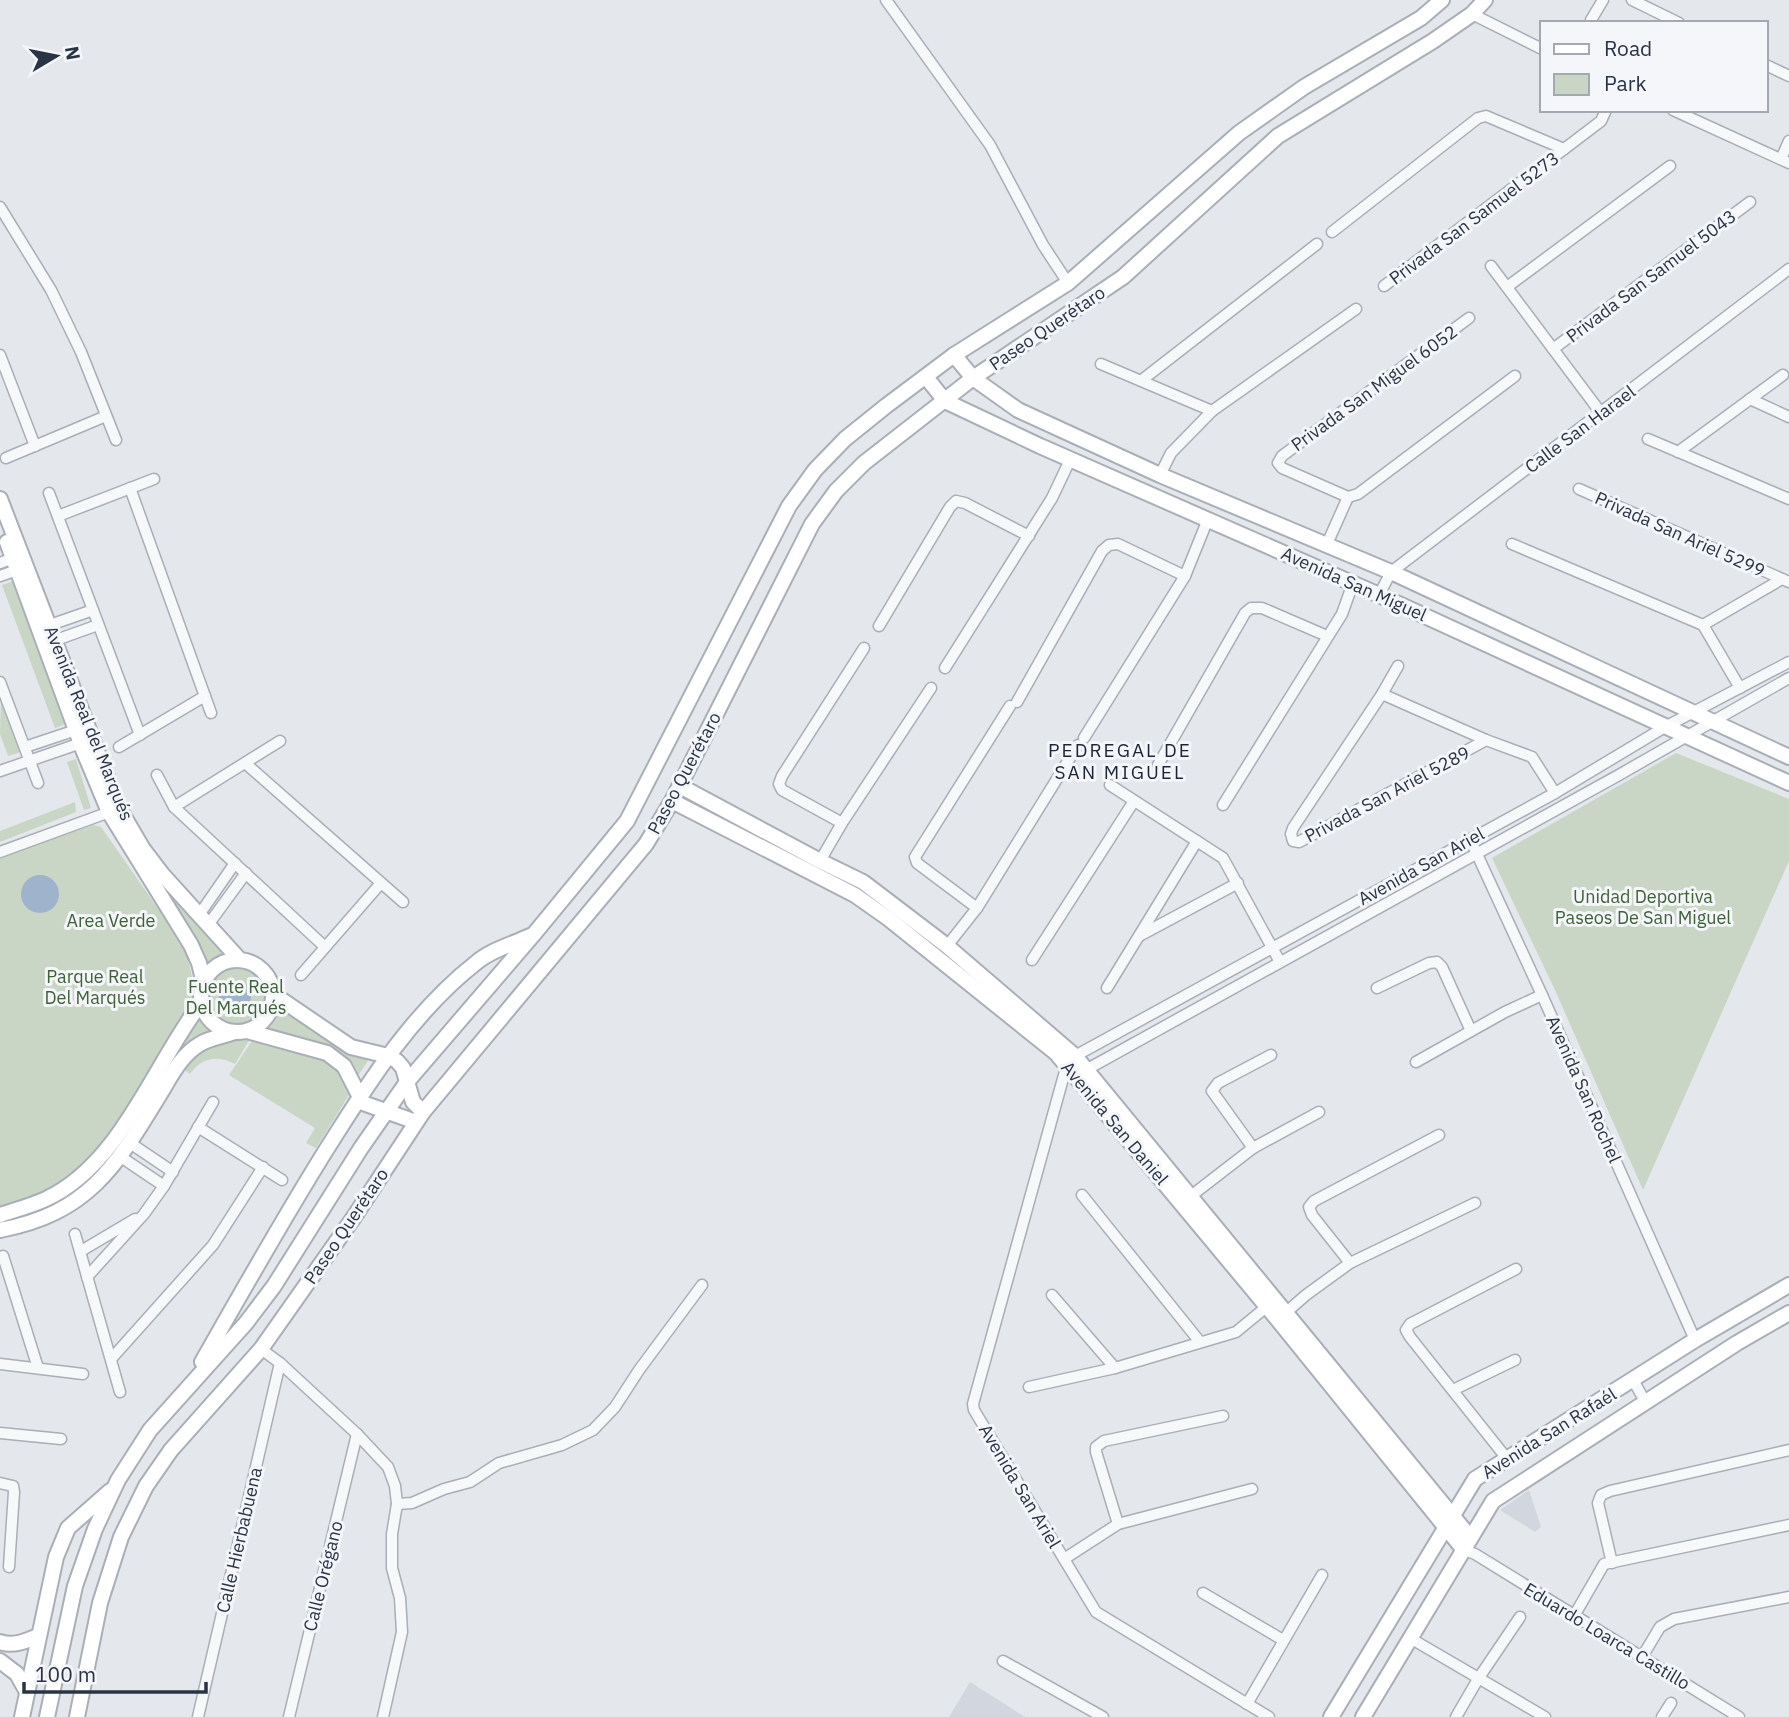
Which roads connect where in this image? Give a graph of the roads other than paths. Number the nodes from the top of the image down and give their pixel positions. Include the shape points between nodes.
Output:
1 (886, 0) edge
2 (1442, 0) edge
3 (1485, 0) edge
4 (1603, 0) edge
5 (1632, 0) edge
6 (1472, 14) junction
7 (1591, 20) dead end
8 (1675, 21) edge
9 (1540, 47) edge
10 (1768, 66) edge
11 (1789, 76) edge
12 (1605, 112) edge
13 (1677, 112) edge
14 (1789, 141) edge
15 (1564, 149) junction
16 (1785, 161) edge
17 (1670, 166) dead end
18 (1749, 202) dead end
19 (0, 207) edge
20 (1332, 232) dead end
21 (1317, 244) dead end
22 (1491, 266) dead end
23 (1789, 269) edge
24 (1068, 283) junction
25 (1384, 286) dead end
26 (1507, 288) junction
27 (1356, 309) dead end
28 (1469, 318) dead end
29 (1553, 349) junction
30 (0, 355) edge
31 (954, 355) junction
32 (1101, 363) dead end
33 (1783, 375) dead end
34 (1515, 376) dead end
35 (926, 377) junction
36 (972, 378) junction
37 (1142, 380) junction
38 (1750, 399) junction
39 (946, 401) junction
40 (1212, 411) junction
41 (1601, 413) junction
42 (106, 416) junction
43 (1789, 417) edge
44 (1648, 439) dead end
45 (116, 440) dead end
46 (35, 446) junction
47 (1678, 452) junction
48 (6, 458) dead end
49 (1070, 460) junction
50 (1160, 475) junction
51 (154, 479) dead end
52 (130, 488) junction
53 (1579, 489) dead end
54 (49, 493) dead end
55 (1349, 497) junction
56 (0, 499) edge
57 (1789, 499) edge
58 (58, 516) junction
59 (1208, 519) junction
60 (0, 524) edge
61 (1029, 536) junction
62 (1327, 544) junction
63 (1512, 544) dead end
64 (10, 564) edge
65 (1391, 572) junction
66 (0, 576) edge
67 (1185, 576) junction
68 (1786, 581) edge
69 (1353, 583) junction
70 (1380, 595) junction
71 (93, 610) junction
72 (50, 625) junction
73 (98, 625) junction
74 (1703, 625) junction
75 (879, 626) dead end
76 (1327, 636) junction
77 (56, 640) junction
78 (864, 648) dead end
79 (1789, 662) edge
80 (1398, 666) dead end
81 (945, 668) dead end
82 (1789, 678) edge
83 (932, 688) dead end
84 (1740, 688) junction
85 (1, 689) edge
86 (1382, 694) junction
87 (205, 696) junction
88 (1695, 712) junction
89 (211, 713) dead end
90 (1711, 721) junction
91 (1665, 727) junction
92 (79, 736) junction
93 (140, 736) junction
94 (1686, 737) junction
95 (1486, 740) junction
96 (279, 741) dead end
97 (25, 747) junction
98 (119, 747) dead end
99 (1789, 757) edge
100 (30, 759) junction
101 (245, 762) junction
102 (1158, 765) dead end
103 (0, 771) edge
104 (157, 775) dead end
105 (38, 783) dead end
106 (1789, 783) edge
107 (1110, 785) dead end
108 (680, 786) junction
109 (1555, 793) junction
110 (672, 801) junction
111 (1135, 801) junction
112 (1223, 805) dead end
113 (174, 807) junction
114 (114, 810) junction
115 (842, 823) junction
116 (1470, 839) junction
117 (1197, 841) junction
118 (0, 852) edge
119 (1477, 854) junction
120 (820, 861) junction
121 (235, 863) junction
122 (246, 873) junction
123 (381, 883) junction
124 (1238, 883) junction
125 (403, 902) dead end
126 (977, 908) junction
127 (894, 913) junction
128 (203, 920) junction
129 (534, 934) junction
130 (1139, 936) junction
131 (947, 946) junction
132 (326, 947) junction
133 (1273, 947) junction
134 (239, 959) junction
135 (1032, 960) dead end
136 (1280, 962) junction
137 (301, 975) dead end
138 (204, 983) junction
139 (1107, 988) dead end
140 (1377, 988) dead end
141 (273, 994) junction
142 (1542, 995) junction
143 (201, 1003) junction
144 (241, 1031) junction
145 (1471, 1031) junction
146 (1271, 1055) dead end
147 (388, 1056) junction
148 (1416, 1062) dead end
149 (1073, 1068) junction
150 (407, 1082) junction
151 (359, 1097) junction
152 (213, 1102) dead end
153 (387, 1110) junction
154 (1319, 1112) dead end
155 (419, 1117) junction
156 (198, 1127) junction
157 (1439, 1135) dead end
158 (130, 1143) junction
159 (1253, 1148) junction
160 (121, 1157) junction
161 (263, 1167) junction
162 (173, 1172) junction
163 (282, 1180) dead end
164 (164, 1186) junction
165 (1082, 1195) dead end
166 (1185, 1200) junction
167 (1475, 1203) dead end
168 (144, 1214) junction
169 (0, 1215) edge
170 (0, 1230) edge
171 (75, 1234) dead end
172 (81, 1251) junction
173 (3, 1256) dead end
174 (1350, 1263) junction
175 (1516, 1269) dead end
176 (87, 1277) junction
177 (5, 1279) edge
178 (702, 1285) dead end
179 (1789, 1286) edge
180 (1052, 1294) dead end
181 (1271, 1304) junction
182 (1789, 1313) edge
183 (1282, 1316) junction
184 (1695, 1340) junction
185 (1200, 1342) junction
186 (261, 1349) junction
187 (112, 1359) junction
188 (1515, 1360) dead end
189 (280, 1363) junction
190 (0, 1364) edge
191 (38, 1368) junction
192 (1115, 1368) junction
193 (83, 1374) dead end
194 (1633, 1380) junction
195 (187, 1387) junction
196 (1029, 1387) dead end
197 (1453, 1390) junction
198 (120, 1392) dead end
199 (1646, 1403) junction
200 (1223, 1416) dead end
201 (0, 1433) edge
202 (358, 1434) junction
203 (61, 1439) dead end
204 (1789, 1450) edge
205 (1508, 1460) junction
206 (0, 1483) edge
207 (114, 1488) junction
208 (1252, 1489) dead end
209 (397, 1504) junction
210 (1454, 1516) junction
211 (1118, 1524) junction
212 (1789, 1525) edge
213 (1444, 1528) junction
214 (1470, 1547) junction
215 (1063, 1559) junction
216 (1612, 1563) junction
217 (9, 1567) dead end
218 (1322, 1575) dead end
219 (1203, 1593) dead end
220 (1789, 1597) edge
221 (1574, 1615) junction
222 (1520, 1617) dead end
223 (38, 1636) junction
224 (1410, 1639) junction
225 (1283, 1640) junction
226 (0, 1642) edge
227 (1642, 1657) junction
228 (0, 1661) edge
229 (1003, 1661) dead end
230 (1478, 1679) junction
231 (27, 1692) junction
232 (1247, 1703) junction
233 (1671, 1703) dead end
234 (22, 1717) edge
235 (47, 1717) edge
236 (77, 1717) edge
237 (198, 1717) edge
238 (289, 1717) edge
239 (383, 1717) edge
240 (1103, 1717) edge
241 (1269, 1717) edge
242 (1331, 1717) edge
243 (1363, 1717) edge
244 (1455, 1717) edge
245 (1545, 1717) edge
246 (1662, 1717) edge
247 (1739, 1717) edge

1 - 24 street via 990,145
2 - 24 main road, Paseo Querétaro via 1421,18 1304,87 1239,133
3 - 6 main road, Paseo Querétaro
4 - 7 street
5 - 8 street
6 - 9 street
6 - 36 main road, Paseo Querétaro via 1278,136 1123,277
10 - 11 street
12 - 15 street, Privada San Samuel 5273 via 1601,121
13 - 16 street
14 - 16 street
15 - 20 street, Privada San Samuel 5273 via 1486,116 1478,118
15 - 25 street, Privada San Samuel 5273
17 - 26 street
18 - 29 street, Privada San Samuel 5043
19 - 42 street via 51,290
21 - 37 street
22 - 26 street, Privada San Samuel 5043
23 - 41 street, Calle San Harael
24 - 31 main road, Paseo Querétaro
26 - 29 street, Privada San Samuel 5043
27 - 40 street
28 - 55 street, Privada San Miguel 6052 via 1278,463
29 - 41 street, Privada San Samuel 5043
30 - 46 street
31 - 35 main road, Paseo Querétaro
31 - 36 main road, Avenida San Miguel
32 - 37 street
33 - 38 street
34 - 55 street via 1358,495
35 - 39 main road, Avenida San Miguel
35 - 129 main road, Paseo Querétaro via 845,439 789,506 627,821
36 - 39 main road, Paseo Querétaro
36 - 50 main road, Avenida San Miguel via 1018,410
37 - 40 street
38 - 43 street
38 - 47 street
39 - 49 main road, Avenida San Miguel
39 - 108 main road, Paseo Querétaro via 864,463 820,513
40 - 50 street via 1171,453
41 - 65 street, Calle San Harael
42 - 45 street
42 - 46 street
44 - 47 street
46 - 48 street
47 - 57 street
49 - 59 main road, Avenida San Miguel
49 - 61 street
50 - 62 main road, Avenida San Miguel
51 - 52 street
52 - 58 street
52 - 87 street
53 - 68 street, Privada San Ariel 5299
54 - 58 street
55 - 62 street
56 - 72 main road, Avenida Real del Marqués
58 - 71 street
59 - 67 street
59 - 69 main road, Avenida San Miguel
60 - 64 main road, Avenida Real del Marqués
61 - 75 street via 956,501
61 - 81 street
62 - 65 main road, Avenida San Miguel
63 - 74 street
64 - 66 street
64 - 92 main road, Avenida Real del Marqués
65 - 70 street, Calle San Harael
65 - 88 main road, Avenida San Miguel
67 - 126 street
67 - 126 street via 1118,544 1102,551 1014,704 915,857
68 - 74 street, Privada San Ariel 5299
69 - 70 main road, Avenida San Miguel
69 - 76 street via 1342,614
70 - 91 main road, Avenida San Miguel
71 - 72 street
71 - 73 street
72 - 77 main road, Avenida Real del Marqués
73 - 77 street
73 - 93 street
74 - 84 street
76 - 102 street via 1262,608 1245,612
76 - 112 street
77 - 114 main road, Avenida Real del Marqués
78 - 115 street via 779,784 782,790
79 - 84 street, Avenida San Ariel
80 - 86 street, Privada San Ariel 5289
82 - 90 street, Avenida San Ariel
83 - 115 street
84 - 88 street, Avenida San Ariel
85 - 97 street
86 - 95 street, Privada San Ariel 5289
86 - 95 street, Privada San Ariel 5289 via 1293,828 1293,841 1300,842
87 - 89 street
87 - 93 street
88 - 90 main road, Avenida San Miguel
88 - 91 street, Avenida San Ariel
90 - 94 street, Avenida San Ariel
90 - 99 main road, Avenida San Miguel
91 - 94 main road, Avenida San Miguel
91 - 109 street, Avenida San Ariel
92 - 97 street
92 - 100 street
92 - 114 main road, Avenida Real del Marqués
93 - 98 street
94 - 106 main road, Avenida San Miguel
94 - 119 street, Avenida San Ariel
95 - 109 street, Privada San Ariel 5289 via 1532,757
96 - 101 street
97 - 100 street
100 - 103 street
100 - 105 street
101 - 113 street
101 - 123 street
104 - 113 street
107 - 111 street
108 - 110 main road, Paseo Querétaro
108 - 120 main road, Avenida San Daniel
109 - 116 street, Avenida San Ariel
110 - 127 main road, Avenida San Daniel
110 - 155 main road, Paseo Querétaro via 646,844
111 - 117 street
111 - 135 street
113 - 121 street
114 - 118 street
114 - 128 main road, Avenida Real del Marqués
114 - 138 main road, Avenida Real del Marqués via 191,945
115 - 120 street
116 - 119 street, Avenida San Rochel
116 - 133 street, Avenida San Ariel
117 - 124 street via 1223,858
117 - 130 street
119 - 136 street, Avenida San Ariel
119 - 142 street, Avenida San Rochel
120 - 127 main road, Avenida San Daniel via 863,882
121 - 122 street
121 - 128 street
122 - 128 street
122 - 132 street
123 - 125 street
123 - 132 street
124 - 130 street
124 - 133 street
126 - 131 street
127 - 131 main road, Avenida San Daniel
127 - 149 main road, Avenida San Daniel
128 - 134 main road, Avenida Real del Marqués
129 - 147 main road via 479,960 424,1011
129 - 150 main road, Paseo Querétaro
130 - 139 street
131 - 149 main road, Avenida San Daniel
132 - 137 street
133 - 136 street
133 - 149 street, Avenida San Ariel
134 - 138 main road via 219,963
134 - 141 main road via 256,964 268,977
136 - 149 street, Avenida San Ariel
138 - 143 main road
140 - 145 street via 1437,962
141 - 144 main road via 266,1017
141 - 147 main road via 351,1047
142 - 145 street
142 - 184 street, Avenida San Rochel
143 - 144 main road via 220,1028
143 - 169 main road via 109,1147 71,1185 47,1199
144 - 151 main road via 327,1053 344,1066
144 - 158 main road via 200,1044 178,1064
145 - 148 street
146 - 159 street via 1218,1083 1212,1091
147 - 150 main road via 402,1068
147 - 151 main road
149 - 166 main road, Avenida San Daniel
149 - 215 street, Avenida San Ariel via 973,1404
150 - 153 main road, Paseo Querétaro
150 - 155 main road
151 - 153 main road via 369,1106
151 - 195 main road
152 - 156 street
153 - 155 main road
153 - 195 main road, Paseo Querétaro via 274,1286 246,1324
154 - 159 street
155 - 186 main road, Paseo Querétaro
156 - 161 street
156 - 162 street
157 - 174 street via 1309,1207
158 - 160 main road
158 - 162 street
159 - 166 street
160 - 164 street
160 - 170 main road via 87,1194 61,1210
161 - 163 street
161 - 187 street via 213,1245
162 - 164 street
164 - 168 street
165 - 185 street
166 - 181 main road, Avenida San Daniel
167 - 174 street
168 - 172 street
168 - 176 street
171 - 172 street
172 - 176 street
173 - 177 street
174 - 183 street
175 - 197 street via 1406,1329
176 - 187 street
177 - 191 street
178 - 209 street via 615,1407 593,1430 562,1445 499,1463 470,1482
179 - 184 main road, Avenida San Rafaél
180 - 192 street
181 - 183 main road, Avenida San Daniel
181 - 185 street via 1236,1332
182 - 199 main road, Avenida San Rafaél
183 - 210 main road, Avenida San Daniel
183 - 213 main road, Avenida San Daniel
184 - 194 main road, Avenida San Rafaél
185 - 192 street
186 - 189 street
186 - 236 main road, Paseo Querétaro via 171,1450 146,1486 121,1537 100,1603
187 - 198 street
188 - 197 street
189 - 202 street
189 - 237 street, Calle Hierbabuena
190 - 191 street
191 - 193 street
192 - 196 street
194 - 199 street
194 - 205 main road, Avenida San Rafaél
195 - 207 main road, Paseo Querétaro via 150,1430
197 - 205 street
199 - 214 main road, Avenida San Rafaél via 1493,1502
200 - 211 street via 1104,1441 1096,1447
201 - 203 street
202 - 209 street via 388,1467
202 - 238 street, Calle Orégano
204 - 216 street via 1601,1495 1598,1503
205 - 210 main road, Avenida San Rafaél via 1475,1479
206 - 217 street via 13,1486 14,1492
207 - 223 main road via 68,1528 56,1557
207 - 235 main road, Paseo Querétaro via 75,1586
208 - 211 street
209 - 239 street via 392,1568 402,1632
210 - 213 main road, Avenida San Rafaél
210 - 214 main road, Avenida San Daniel
211 - 215 street
212 - 216 street
213 - 214 main road, Avenida San Daniel
213 - 242 main road, Avenida San Rafaél
214 - 221 street, Eduardo Loarca Castillo
214 - 224 main road, Avenida San Rafaél
215 - 232 street, Avenida San Ariel via 1096,1612
216 - 221 street via 1604,1564
218 - 225 street
219 - 225 street
220 - 227 street via 1674,1619 1660,1627
221 - 227 street, Eduardo Loarca Castillo
222 - 230 street
223 - 226 main road via 23,1643
223 - 231 main road
224 - 230 street
224 - 243 main road, Avenida San Rafaél
225 - 232 street
227 - 247 street, Eduardo Loarca Castillo
228 - 231 main road via 17,1674
229 - 240 street
230 - 244 street
230 - 245 street
231 - 234 main road
232 - 241 street, Avenida San Ariel
233 - 246 street

